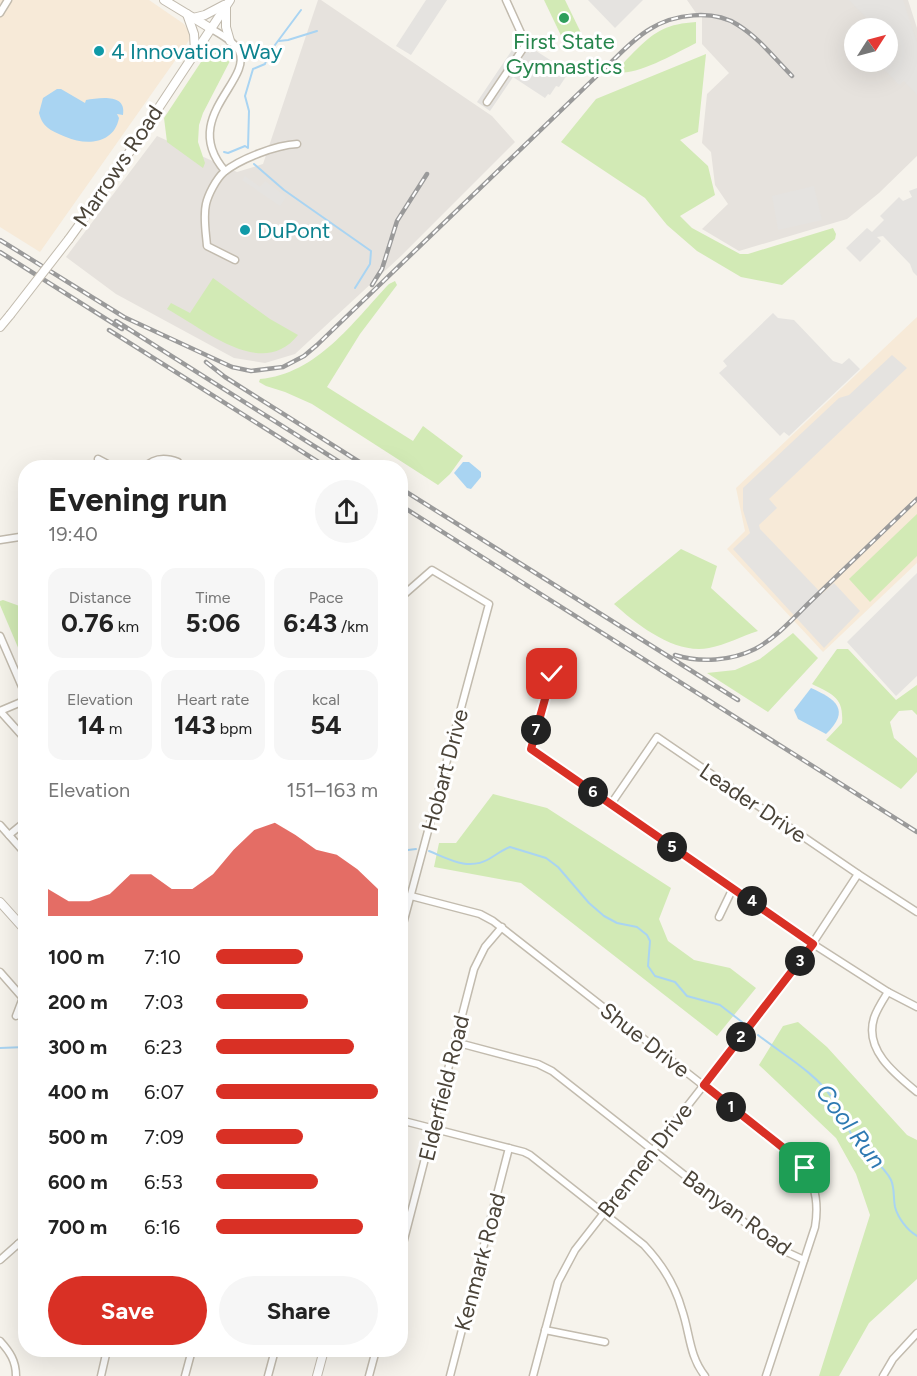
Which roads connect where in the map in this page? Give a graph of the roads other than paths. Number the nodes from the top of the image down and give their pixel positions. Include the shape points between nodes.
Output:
1 (8, 0) edge
2 (164, 0) edge
3 (506, 0) edge
4 (228, 3) edge
5 (0, 13) edge
6 (190, 16) junction
7 (210, 28) junction
8 (230, 41) junction
9 (195, 51) junction
10 (487, 102) dead end
11 (297, 144) dead end
12 (225, 171) junction
13 (236, 260) dead end
14 (0, 327) edge
15 (153, 460) edge
16 (171, 460) edge
17 (18, 538) edge
18 (2, 541) edge
19 (408, 591) edge
20 (0, 636) edge
21 (2, 647) edge
22 (552, 674) dead end
23 (18, 681) edge
24 (18, 702) edge
25 (0, 711) edge
26 (18, 731) edge
27 (611, 804) junction
28 (0, 825) edge
29 (18, 828) edge
30 (9, 835) junction
31 (18, 845) edge
32 (858, 874) junction
33 (734, 888) junction
34 (411, 896) junction
35 (0, 902) edge
36 (408, 907) edge
37 (917, 912) edge
38 (719, 917) dead end
39 (18, 922) edge
40 (502, 927) junction
41 (813, 944) junction
42 (0, 972) edge
43 (18, 989) edge
44 (888, 992) junction
45 (917, 1007) edge
46 (18, 1011) edge
47 (16, 1016) dead end
48 (455, 1042) junction
49 (704, 1085) junction
50 (917, 1092) edge
51 (408, 1122) edge
52 (433, 1128) junction
53 (509, 1148) junction
54 (653, 1150) junction
55 (604, 1213) junction
56 (408, 1224) edge
57 (18, 1244) edge
58 (0, 1260) edge
59 (804, 1260) junction
60 (545, 1330) junction
61 (917, 1333) edge
62 (0, 1341) edge
63 (605, 1342) dead end
64 (105, 1357) edge
65 (190, 1357) edge
66 (273, 1357) edge
67 (322, 1357) edge
68 (374, 1357) edge
69 (16, 1376) edge
70 (100, 1376) edge
71 (185, 1376) edge
72 (268, 1376) edge
73 (318, 1376) edge
74 (369, 1376) edge
75 (450, 1376) edge
76 (533, 1376) edge
77 (705, 1376) edge
78 (766, 1376) edge
79 (884, 1376) edge

1 - 5 street
2 - 6 street
3 - 10 street via 526,44
4 - 6 street via 205,15
4 - 7 street, Marrows Road
4 - 8 street via 226,27
6 - 7 street
6 - 9 street
7 - 8 street
7 - 9 street, Marrows Road
8 - 12 street via 240,54 240,65 215,113 209,137 212,153
9 - 14 street, Marrows Road, bridge via 105,189
11 - 12 street via 268,149
12 - 13 street via 206,204 207,246
15 - 16 street
17 - 18 street
19 - 34 street, Hobart Drive via 432,570 489,604
20 - 21 street
21 - 23 street
22 - 27 street via 531,749
24 - 25 street
25 - 26 street
27 - 32 street, Leader Drive via 657,737
27 - 33 street
28 - 30 street
29 - 30 street
30 - 31 street
32 - 37 street, Leader Drive
32 - 41 street, Brennen Drive
33 - 38 street
33 - 41 street
34 - 36 street, Hobart Drive
34 - 40 street, Shue Drive via 480,914
35 - 39 street
40 - 48 street, Elderfield Road via 474,969
40 - 49 street, Shue Drive
41 - 44 street
41 - 49 street, Brennen Drive
42 - 43 street
44 - 45 street
44 - 50 street via 873,1019 877,1050 886,1064
46 - 47 street
48 - 52 street, Elderfield Road
48 - 54 street, Banyan Road via 546,1068
49 - 54 street, Brennen Drive
49 - 59 street, Shue Drive via 791,1154 810,1177 818,1207
51 - 52 street
52 - 53 street
52 - 56 street, Elderfield Road
53 - 55 street via 530,1155
53 - 75 street, Kenmark Road
54 - 55 street, Brennen Drive
54 - 59 street, Banyan Road via 777,1247
55 - 60 street, Brennen Drive via 563,1270
55 - 77 street via 644,1245 666,1272 683,1311 692,1351
57 - 58 street
59 - 78 street, Shue Drive
60 - 63 street
60 - 76 street, Brennen Drive
61 - 79 street via 893,1359
62 - 69 street via 10,1352
64 - 70 street
65 - 71 street
66 - 72 street
67 - 73 street
68 - 74 street

